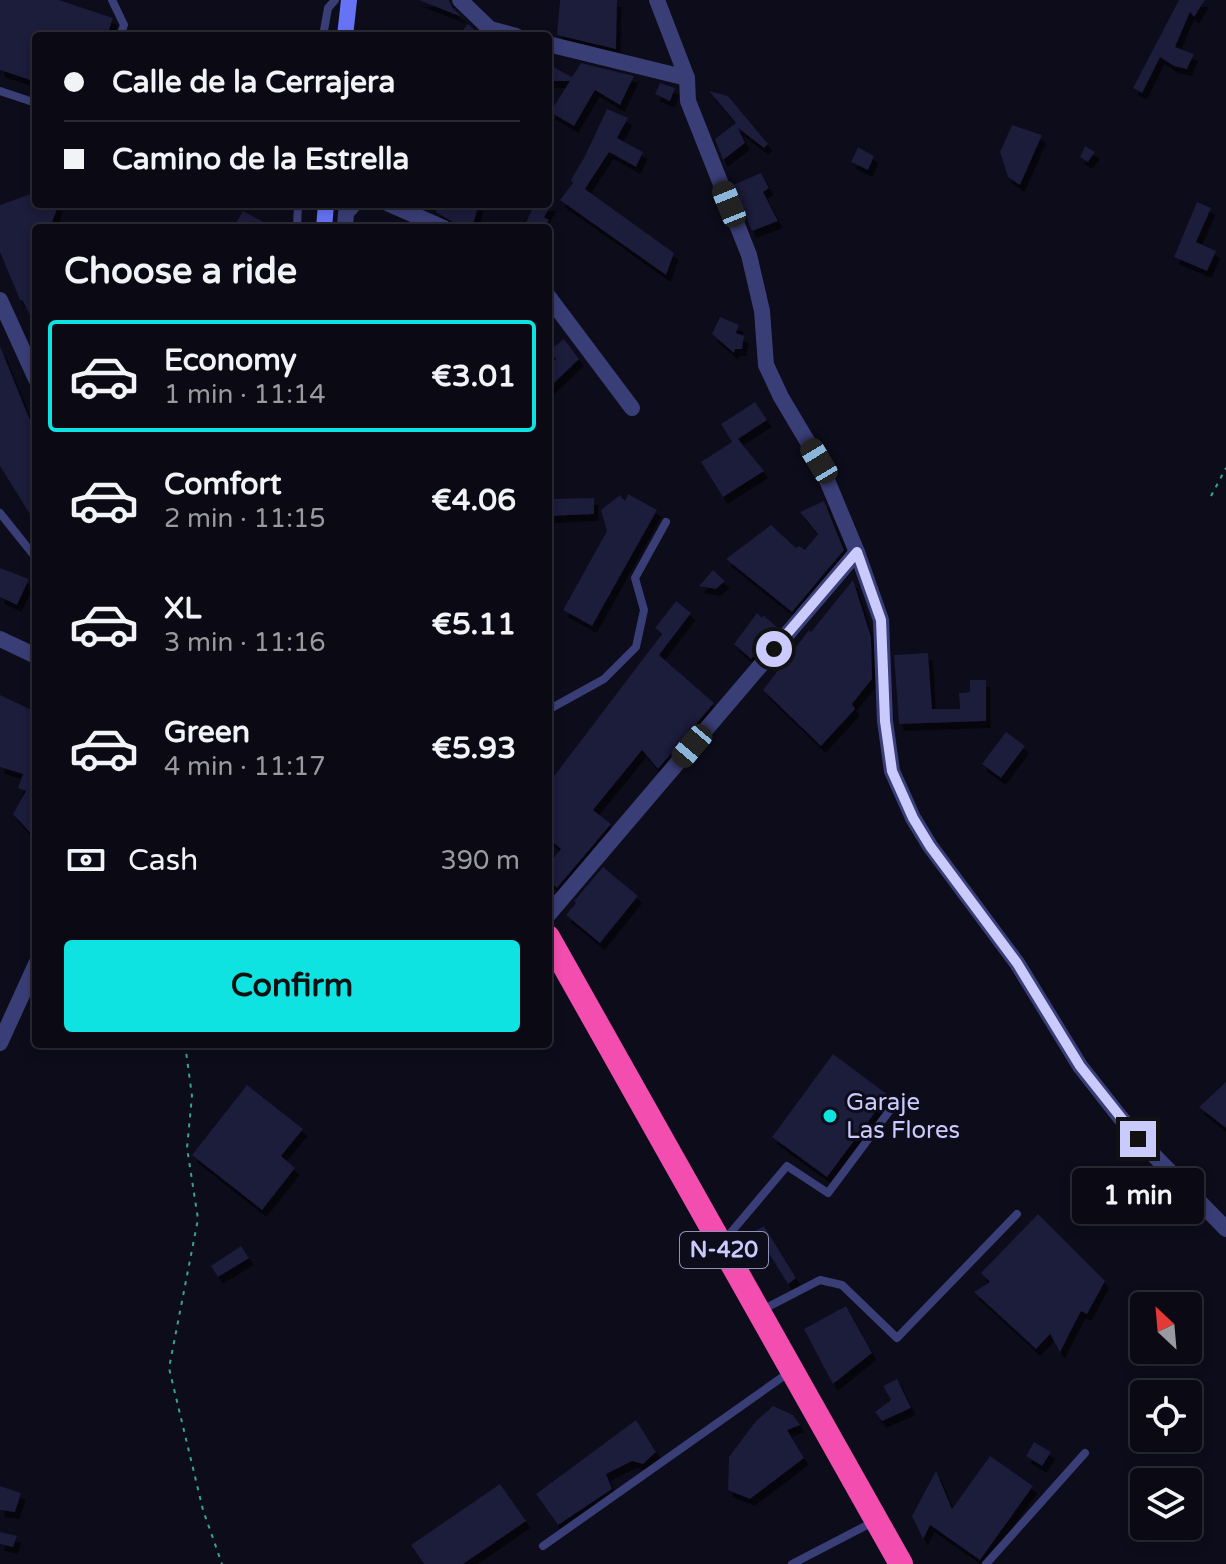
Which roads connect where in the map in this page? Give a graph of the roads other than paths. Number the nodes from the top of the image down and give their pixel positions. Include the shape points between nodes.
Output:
1 (112, 0) edge
2 (335, 0) edge
3 (349, 0) edge
4 (460, 0) edge
5 (657, 0) edge
6 (121, 32) edge
7 (324, 32) edge
8 (345, 32) edge
9 (486, 32) edge
10 (552, 45) edge
11 (687, 78) junction
12 (0, 91) edge
13 (32, 102) edge
14 (424, 211) edge
15 (439, 224) edge
16 (0, 300) edge
17 (552, 301) edge
18 (32, 370) edge
19 (632, 408) dead end
20 (0, 513) edge
21 (666, 522) dead end
22 (857, 552) junction
23 (32, 553) edge
24 (0, 639) edge
25 (32, 654) edge
26 (552, 708) edge
27 (552, 910) edge
28 (552, 944) edge
29 (32, 973) edge
30 (0, 1043) edge
31 (896, 1102) dead end
32 (1218, 1209) edge
33 (1017, 1214) dead end
34 (1226, 1229) edge
35 (721, 1244) junction
36 (759, 1311) junction
37 (792, 1370) junction
38 (1085, 1453) dead end
39 (876, 1520) junction
40 (543, 1546) dead end
41 (792, 1564) edge
42 (901, 1564) edge
43 (986, 1564) edge

1 - 6 lane via 124,25
2 - 7 lane
3 - 8 main road
4 - 9 street
5 - 11 street
10 - 11 street
11 - 22 street via 688,101 749,255 762,311 766,365 819,461
12 - 13 lane
14 - 15 street
16 - 18 street
17 - 19 street
20 - 23 lane
21 - 26 lane via 635,578 644,610 636,647 604,679
22 - 27 street
22 - 32 street via 881,620 892,771 913,818 1017,963 1080,1066 1138,1139
24 - 25 street
28 - 35 highway, N-420
29 - 30 street
31 - 35 lane via 828,1193 787,1166
32 - 34 street
33 - 36 lane via 897,1338 842,1285 820,1280
35 - 36 highway, N-420
36 - 37 highway, N-420
37 - 39 highway, N-420
37 - 40 lane
38 - 43 lane
39 - 41 lane
39 - 42 highway, N-420

